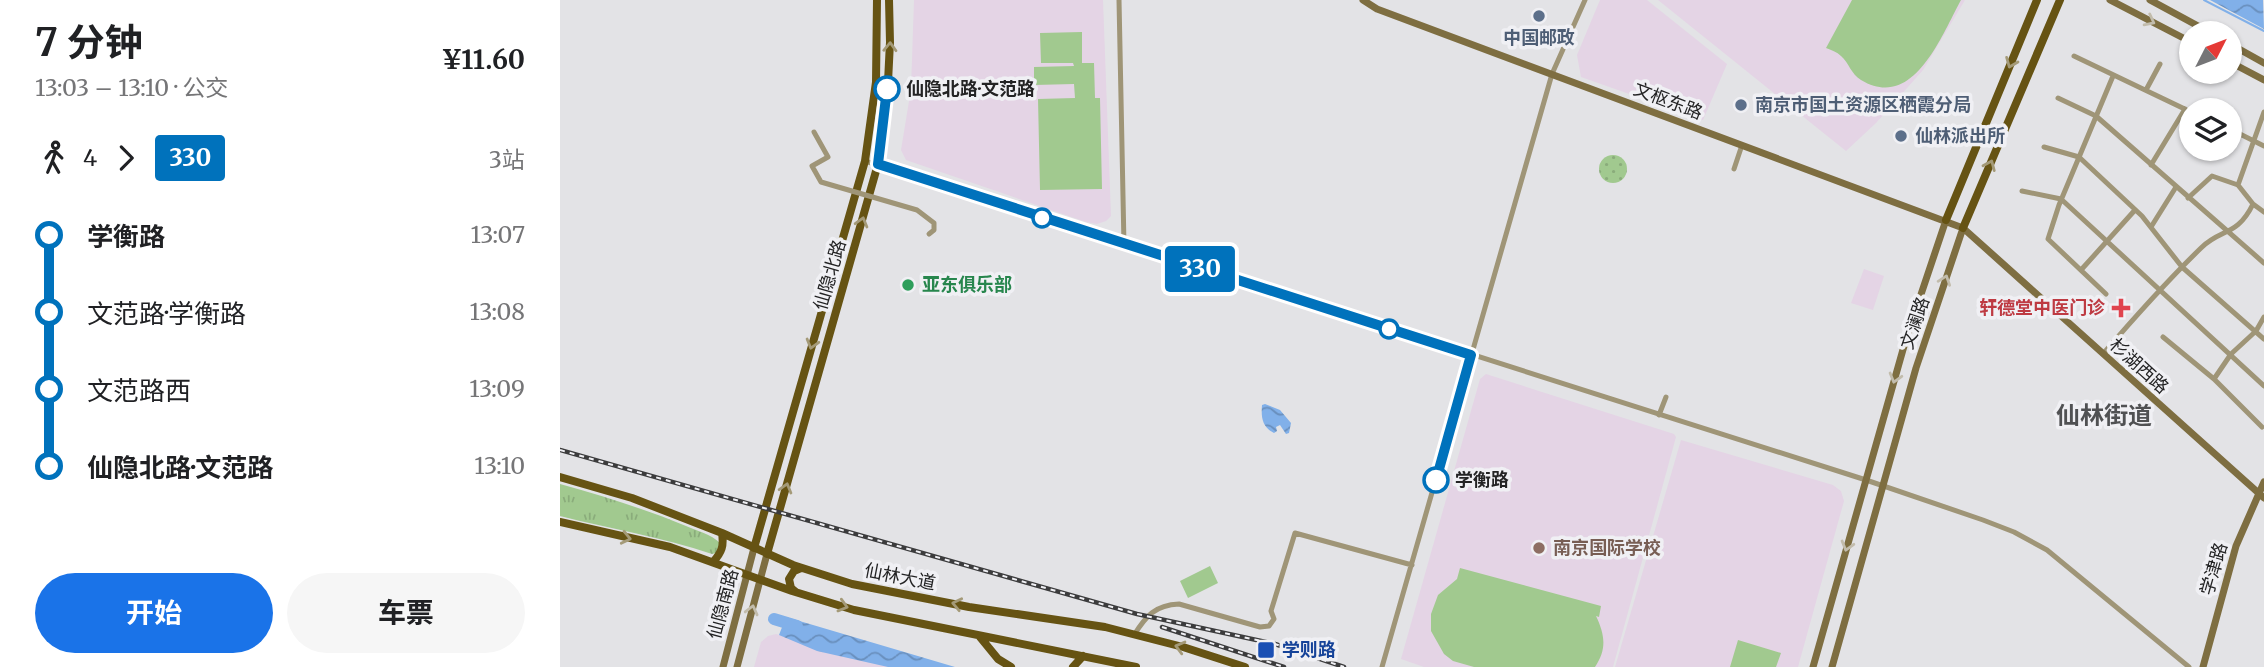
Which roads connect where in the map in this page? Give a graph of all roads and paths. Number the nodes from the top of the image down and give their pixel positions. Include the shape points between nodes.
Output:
1 (877, 0) edge
2 (889, 0) edge
3 (1119, 0) edge
4 (1363, 0) edge
5 (1585, 0) edge
6 (2036, 0) edge
7 (2060, 0) edge
8 (2110, 0) edge
9 (2150, 0) edge
10 (2189, 21) edge
11 (2179, 36) edge
12 (2242, 51) edge
13 (2074, 56) dead end
14 (2264, 63) edge
15 (2161, 64) dead end
16 (2242, 68) edge
17 (1552, 74) junction
18 (2113, 76) junction
19 (2264, 80) edge
20 (2146, 90) junction
21 (2058, 98) dead end
22 (2179, 106) edge
23 (2264, 112) edge
24 (2095, 116) junction
25 (2179, 123) edge
26 (814, 132) dead end
27 (2242, 134) edge
28 (2254, 140) junction
29 (1742, 145) junction
30 (2264, 146) edge
31 (2044, 147) dead end
32 (2078, 157) junction
33 (865, 161) junction
34 (878, 164) junction
35 (2151, 165) junction
36 (1734, 169) dead end
37 (2238, 184) junction
38 (2176, 187) junction
39 (2022, 191) dead end
40 (2189, 198) junction
41 (2061, 199) junction
42 (2253, 204) junction
43 (2135, 210) junction
44 (2264, 212) edge
45 (1946, 220) junction
46 (2151, 227) junction
47 (1963, 228) junction
48 (2230, 232) junction
49 (929, 234) dead end
50 (2109, 242) junction
51 (1124, 245) junction
52 (2264, 263) edge
53 (2182, 267) junction
54 (2081, 270) junction
55 (2161, 289) junction
56 (2106, 294) dead end
57 (2264, 317) edge
58 (2256, 331) junction
59 (2163, 337) dead end
60 (2264, 339) edge
61 (2103, 354) junction
62 (2231, 354) junction
63 (1471, 355) junction
64 (2214, 379) junction
65 (2264, 386) edge
66 (1666, 397) dead end
67 (1660, 415) junction
68 (2262, 427) dead end
69 (560, 477) edge
70 (1866, 480) junction
71 (2264, 482) edge
72 (1883, 486) junction
73 (2261, 495) edge
74 (560, 522) edge
75 (722, 533) junction
76 (754, 548) junction
77 (767, 554) junction
78 (713, 562) junction
79 (1412, 565) junction
80 (804, 569) junction
81 (747, 574) junction
82 (760, 579) junction
83 (796, 593) junction
84 (1133, 635) junction
85 (980, 637) junction
86 (1083, 656) junction
87 (723, 667) edge
88 (737, 667) edge
89 (1011, 667) edge
90 (1073, 667) edge
91 (1136, 667) edge
92 (1245, 667) edge
93 (1382, 667) edge
94 (1813, 667) edge
95 (1832, 667) edge
96 (2189, 667) edge
97 (2203, 667) edge

1 - 33 main road, 仙隐北路 via 876,82
34 -> 2 main road, 仙隐北路 via 888,82
3 - 51 street
4 - 17 street, 文枢东路
5 - 17 street
6 -> 45 main road, 文澜路
47 -> 7 main road, 文澜路
8 -> 11 street
9 - 10 street
12 - 14 street
13 - 18 street
15 - 20 street
16 - 19 street
17 - 29 street, 文枢东路
17 - 63 street
18 - 20 street
18 - 24 street
20 - 22 street
21 - 24 street
23 - 28 street
24 - 32 street
24 - 35 street
25 - 35 street
26 - 49 street, bridge via 828,157 812,166 821,182 917,210 934,223
27 - 28 street
28 - 30 street
28 - 37 street
29 - 36 street
29 - 45 street, 文枢东路
31 - 32 street
32 - 41 street
32 - 43 street
33 - 34 street
33 -> 76 main road, 仙隐北路
34 - 51 street
77 -> 34 main road, 仙隐北路
35 - 38 street
37 - 40 street via 2212,176
37 - 42 street
38 - 40 street
38 - 46 street
39 - 41 street
40 - 48 street
41 - 50 street
41 - 54 street via 2048,239
42 - 44 street
42 - 48 street
43 - 46 street
43 - 50 street
45 - 47 street, 文枢东路
45 -> 70 street, 文澜路
46 - 53 street
47 - 61 street, 杉湖西路
72 -> 47 street, 文澜路
48 - 52 street
48 - 53 street via 2204,244
50 - 54 street
50 - 55 street
51 - 63 street
53 - 55 street
53 - 58 street
54 - 56 street
55 - 61 street
55 - 62 street
57 - 58 street
58 - 60 street
58 - 62 street
59 - 64 street
61 - 73 street, 杉湖西路
62 - 64 street
62 - 65 street
63 - 67 street
63 - 79 street
64 - 68 street
66 - 67 street
67 - 70 street
69 - 75 main road, 仙林大道 via 632,498
70 - 72 street
70 -> 94 street, 文澜路
71 - 73 street, 学津路
72 - 95 street, 文澜路
72 - 96 street via 2014,532 2047,550
73 - 97 street, 学津路 via 2236,546
74 -> 78 main road via 670,547
75 - 76 main road, 仙林大道
75 - 78 main road via 724,545
76 - 77 main road, 仙林大道
76 - 81 street, 仙隐南路
77 - 80 main road, 仙林大道
77 - 82 street, 仙隐南路
78 - 81 main road
79 - 84 street via 1295,533 1269,626 1170,604 1149,612
79 - 93 street
80 - 83 main road via 790,576
84 -> 80 main road, 仙林大道 via 852,584
81 - 82 main road
81 - 87 street, 仙隐南路
82 - 83 main road
88 -> 82 street, 仙隐南路
83 -> 85 main road
92 -> 84 main road, 仙林大道
85 - 86 main road
85 - 89 main road
86 - 90 main road
86 - 91 main road

